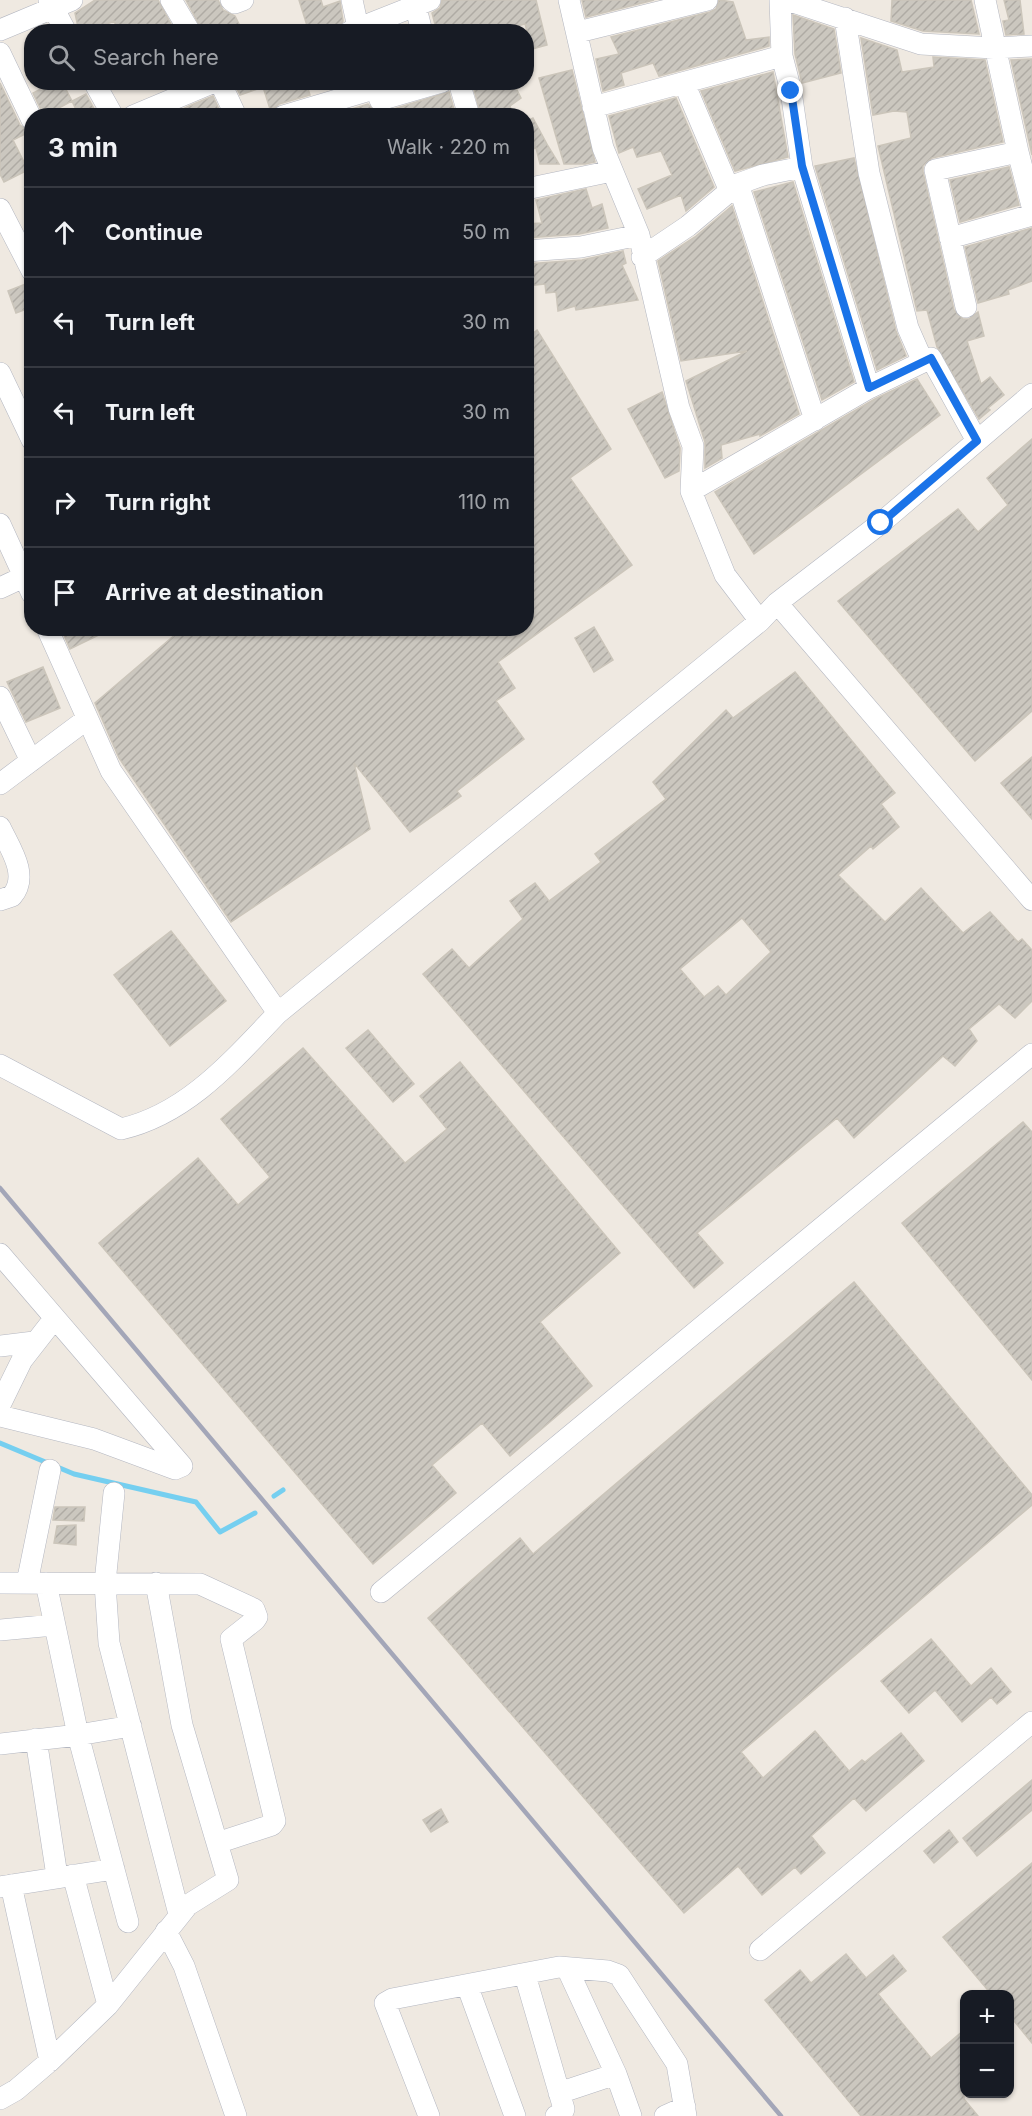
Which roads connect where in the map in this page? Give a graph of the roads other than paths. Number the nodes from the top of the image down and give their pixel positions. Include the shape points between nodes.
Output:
1 (171, 0) edge
2 (231, 0) edge
3 (243, 0) edge
4 (352, 0) edge
5 (569, 0) edge
6 (707, 0) edge
7 (780, 0) edge
8 (787, 0) edge
9 (985, 0) edge
10 (58, 2) edge
11 (423, 2) edge
12 (845, 18) junction
13 (64, 24) edge
14 (183, 24) edge
15 (355, 24) edge
16 (372, 24) edge
17 (422, 24) edge
18 (0, 30) edge
19 (578, 32) junction
20 (1032, 46) edge
21 (994, 48) junction
22 (0, 53) edge
23 (783, 56) junction
24 (684, 83) junction
25 (98, 90) edge
26 (195, 90) edge
27 (224, 90) edge
28 (408, 90) edge
29 (461, 90) edge
30 (379, 97) edge
31 (593, 107) junction
32 (26, 108) edge
33 (109, 108) edge
34 (152, 108) edge
35 (232, 108) edge
36 (323, 108) edge
37 (467, 108) edge
38 (1017, 152) junction
39 (802, 166) junction
40 (612, 171) junction
41 (534, 187) edge
42 (733, 187) junction
43 (1032, 206) edge
44 (0, 209) edge
45 (1032, 216) edge
46 (639, 235) junction
47 (950, 238) junction
48 (534, 250) edge
49 (24, 256) edge
50 (642, 257) junction
51 (966, 307) dead end
52 (923, 362) junction
53 (0, 374) edge
54 (869, 388) junction
55 (1032, 394) edge
56 (815, 420) junction
57 (24, 424) edge
58 (977, 441) junction
59 (691, 491) junction
60 (0, 524) edge
61 (24, 571) edge
62 (24, 582) edge
63 (0, 588) edge
64 (777, 603) junction
65 (759, 621) junction
66 (51, 636) edge
67 (0, 697) edge
68 (87, 719) junction
69 (32, 761) junction
70 (0, 784) edge
71 (0, 827) edge
72 (0, 900) edge
73 (1032, 900) edge
74 (278, 1014) junction
75 (1032, 1054) edge
76 (0, 1065) edge
77 (0, 1254) edge
78 (21, 1282) junction
79 (0, 1285) edge
80 (54, 1319) junction
81 (34, 1342) junction
82 (0, 1346) edge
83 (0, 1405) edge
84 (0, 1416) edge
85 (50, 1470) dead end
86 (114, 1493) dead end
87 (36, 1582) junction
88 (0, 1583) edge
89 (105, 1583) junction
90 (156, 1583) junction
91 (381, 1592) dead end
92 (54, 1625) junction
93 (0, 1630) edge
94 (1032, 1722) edge
95 (131, 1726) junction
96 (78, 1735) junction
97 (36, 1739) junction
98 (0, 1744) edge
99 (218, 1843) junction
100 (114, 1869) junction
101 (65, 1876) junction
102 (3, 1882) edge
103 (179, 1914) junction
104 (128, 1922) dead end
105 (166, 1931) junction
106 (760, 1950) dead end
107 (567, 1968) junction
108 (525, 1975) junction
109 (467, 1985) junction
110 (108, 2005) junction
111 (50, 2061) junction
112 (616, 2074) junction
113 (559, 2093) junction
114 (0, 2099) edge
115 (686, 2111) edge
116 (236, 2116) edge
117 (429, 2116) edge
118 (515, 2116) edge
119 (556, 2116) edge
120 (631, 2116) edge
121 (664, 2116) edge

1 - 14 street
2 - 3 street
4 - 15 street
5 - 19 street
6 - 19 street
7 - 23 street
8 - 12 street
9 - 21 street
10 - 13 street
10 - 18 street
11 - 16 street
11 - 17 street
12 - 21 street via 921,44
12 - 52 street via 869,173 908,328
19 - 31 street
20 - 21 street
21 - 38 street
22 - 32 street
23 - 24 street
23 - 39 street
24 - 31 street
24 - 42 street
25 - 33 street
26 - 34 street
27 - 35 street
28 - 30 street
29 - 37 street
30 - 36 street
31 - 40 street
38 - 43 street
38 - 47 street via 935,170
39 - 42 street
39 - 54 street
40 - 41 street
40 - 46 street
42 - 50 street
42 - 56 street
44 - 49 street
45 - 47 street
46 - 48 street
46 - 50 street
47 - 51 street
50 - 59 street via 679,408 693,446
52 - 54 street
52 - 58 street via 931,358
53 - 57 street
54 - 56 street
55 - 58 street
56 - 59 street
58 - 64 street via 881,523
59 - 65 street via 721,567
60 - 61 street
62 - 63 street
64 - 65 street
64 - 73 street
65 - 74 street
66 - 68 street
67 - 69 street
68 - 69 street
68 - 74 street via 111,771
69 - 70 street
71 - 72 street via 19,868 20,880 12,896
74 - 76 street via 203,1087 164,1115 121,1129
75 - 91 street
77 - 78 street
78 - 79 street
78 - 80 street
80 - 81 street
80 - 84 street via 182,1466 176,1469 94,1439
81 - 82 street
81 - 83 street
85 - 87 street
86 - 89 street
87 - 88 street
87 - 89 street
87 - 92 street
89 - 90 street
89 - 95 street via 109,1643
90 - 99 street via 182,1725
90 - 99 street via 200,1584 254,1609 257,1614 231,1639 275,1821
92 - 93 street
92 - 96 street
94 - 106 street
95 - 96 street
95 - 103 street
96 - 97 street
96 - 100 street
97 - 98 street
97 - 101 street
99 - 103 street via 228,1880
100 - 101 street
100 - 104 street
101 - 102 street
101 - 110 street
102 - 111 street
103 - 105 street
105 - 110 street
105 - 116 street via 184,1966
107 - 108 street
107 - 112 street
107 - 115 street via 599,1969 619,1975 677,2064
108 - 109 street
108 - 113 street
109 - 117 street via 385,2003
109 - 118 street
110 - 111 street
111 - 114 street
112 - 113 street
112 - 120 street
113 - 119 street via 564,2109
115 - 121 street

